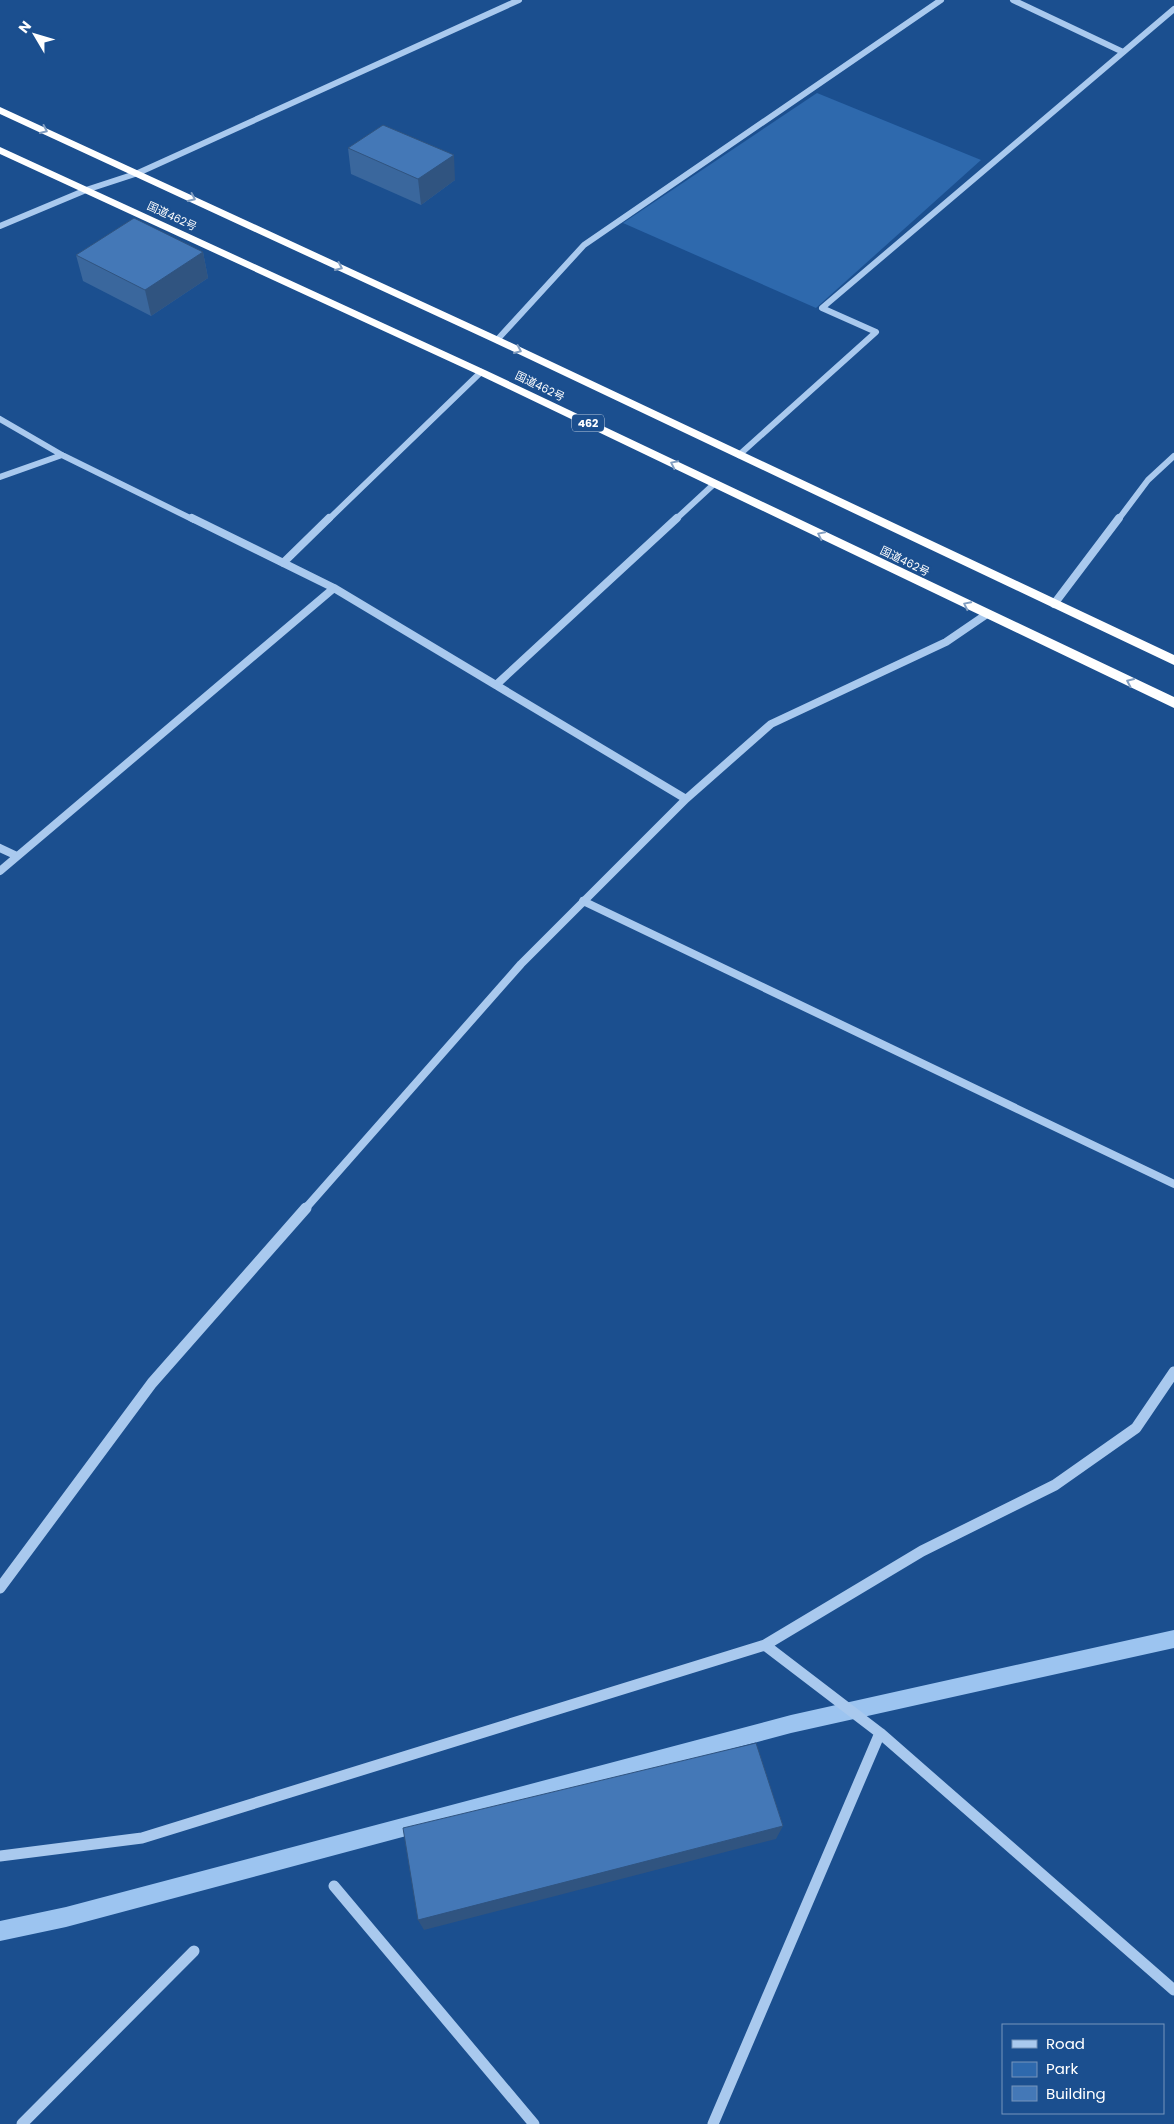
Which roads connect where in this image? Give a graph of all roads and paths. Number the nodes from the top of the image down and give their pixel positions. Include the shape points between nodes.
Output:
1 (519, 0) edge
2 (941, 0) edge
3 (1013, 0) edge
4 (1174, 9) edge
5 (1123, 52) junction
6 (0, 110) edge
7 (0, 150) edge
8 (138, 173) junction
9 (86, 190) junction
10 (0, 226) edge
11 (497, 340) junction
12 (481, 372) junction
13 (0, 419) edge
14 (739, 454) junction
15 (62, 455) junction
16 (1174, 456) edge
17 (0, 477) edge
18 (714, 484) junction
19 (283, 563) junction
20 (334, 588) junction
21 (1054, 604) junction
22 (987, 614) junction
23 (1174, 660) edge
24 (496, 685) junction
25 (1174, 703) edge
26 (686, 799) junction
27 (0, 848) edge
28 (17, 856) junction
29 (0, 871) edge
30 (583, 901) junction
31 (1174, 1184) edge
32 (1174, 1372) edge
33 (0, 1588) edge
34 (765, 1645) junction
35 (880, 1733) junction
36 (0, 1856) edge
37 (334, 1886) dead end
38 (194, 1950) dead end
39 (1174, 1990) edge
40 (22, 2124) edge
41 (534, 2124) edge
42 (712, 2124) edge

1 - 8 street
2 - 11 street via 584,245
3 - 5 street
4 - 5 street
5 - 14 street via 822,308 876,332
6 -> 8 highway, 国道462号
7 - 9 highway, 国道462号 / 462
8 - 9 street
8 -> 11 highway, 国道462号
9 - 10 street
9 - 12 highway, 国道462号 / 462
11 -> 14 highway, 国道462号
18 -> 12 highway, 国道462号 / 462
12 - 19 street
13 - 15 street
14 - 21 highway, 国道462号
15 - 17 street
15 - 19 street
16 - 21 street via 1148,480
22 -> 18 highway, 国道462号 / 462
18 - 24 street
19 - 20 street
20 - 24 street
20 - 28 street
21 - 23 highway, 国道462号
25 -> 22 highway, 国道462号 / 462
22 - 26 street via 946,642 771,724
24 - 26 street
26 - 30 street
27 - 28 street
28 - 29 street
30 - 31 street
30 - 33 street via 521,964 152,1384
32 - 34 street via 1136,1428 1055,1485 922,1551
34 - 35 street
34 - 36 street via 142,1838
35 - 39 street
35 - 42 street
37 - 41 street
38 - 40 street

